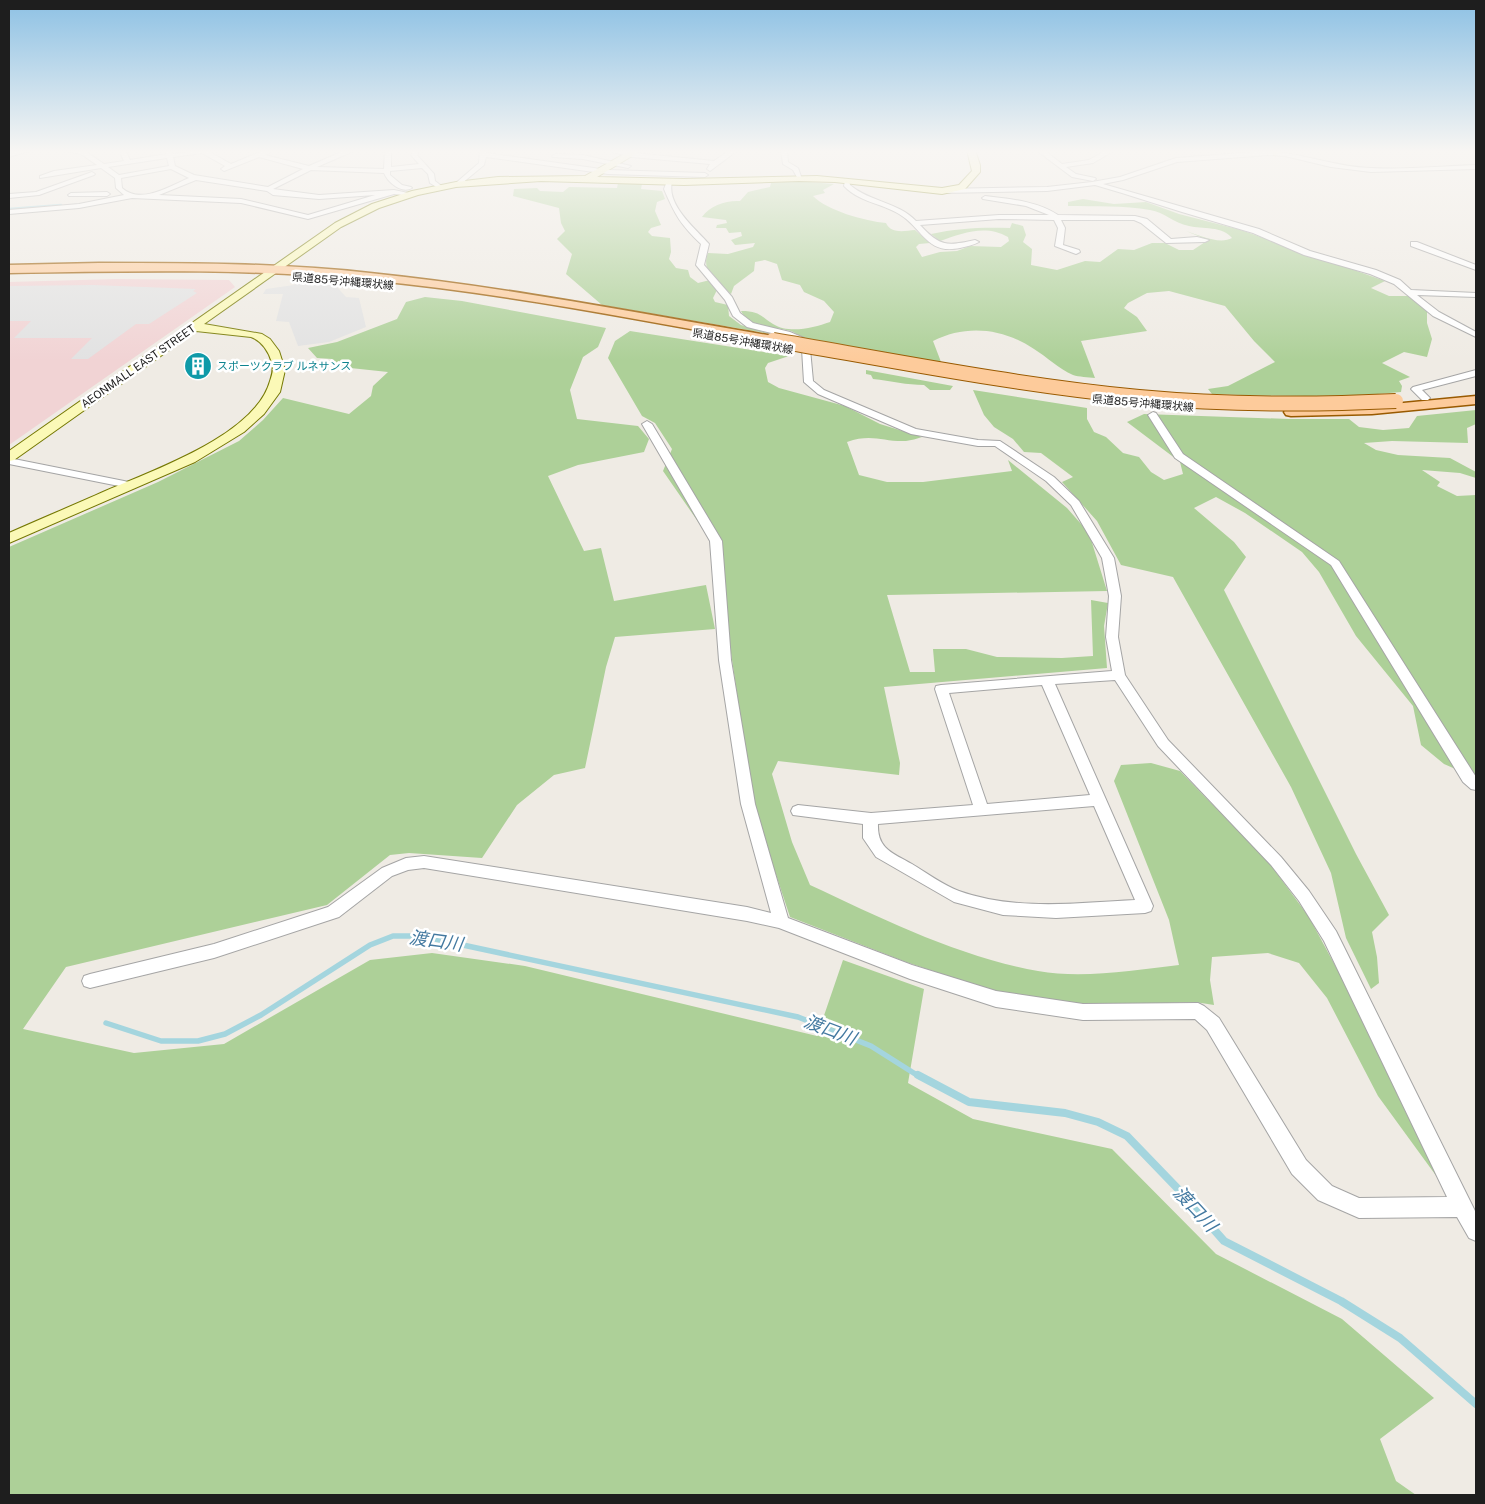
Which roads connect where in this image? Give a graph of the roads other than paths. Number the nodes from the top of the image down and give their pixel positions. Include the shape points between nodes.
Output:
1 (345, 220) edge
2 (682, 220) edge
3 (912, 220) edge
4 (954, 220) edge
5 (1060, 220) edge
6 (1142, 220) edge
7 (1215, 220) edge
8 (916, 223) junction
9 (1205, 240) dead end
10 (975, 242) dead end
11 (1414, 244) dead end
12 (1076, 252) dead end
13 (1476, 268) edge
14 (9, 269) edge
15 (272, 272) junction
16 (9, 276) edge
17 (1412, 292) junction
18 (1476, 295) edge
19 (194, 327) junction
20 (1476, 335) edge
21 (772, 343) junction
22 (1476, 373) edge
23 (1476, 392) edge
24 (1425, 398) junction
25 (1476, 400) edge
26 (1153, 415) dead end
27 (647, 424) dead end
28 (9, 459) edge
29 (130, 485) junction
30 (9, 539) edge
31 (1119, 675) junction
32 (1047, 680) junction
33 (1476, 785) edge
34 (1100, 800) junction
35 (982, 810) junction
36 (798, 811) dead end
37 (872, 819) junction
38 (781, 922) junction
39 (90, 981) dead end
40 (1462, 1207) junction
41 (1476, 1231) edge

1 - 15 main road, AEONMALL EAST STREET
2 - 31 street via 705,244 700,259 702,268 729,299 736,314 750,325 801,340 806,349 809,382 821,392 914,432 997,443 1050,479 1075,503 1108,558 1115,596 1112,637
3 - 8 street
4 - 8 street
5 - 12 street via 1062,225 1059,246
6 - 9 street via 1169,242
7 - 17 street via 1256,231 1307,253 1373,272
8 - 10 street via 931,240 944,247
11 - 13 street
14 - 15 main road, 県道85号沖縄環状線 via 173,266
15 - 16 main road, 県道85号沖縄環状線
15 - 19 main road, AEONMALL EAST STREET
15 - 21 main road, 県道85号沖縄環状線 via 427,283
17 - 18 street
17 - 20 street via 1436,314
19 - 28 main road, AEONMALL EAST STREET
19 - 29 main road via 258,336 279,365 273,394 254,418 223,441 192,459
21 - 24 main road, 県道85号沖縄環状線, bridge via 1031,384 1140,397 1286,404
21 - 25 main road, 県道85号沖縄環状線 via 1002,386 1193,408 1291,412 1392,409
22 - 24 street via 1416,388
23 - 24 main road, 県道85号沖縄環状線
26 - 33 street via 1179,456 1335,563 1468,778
27 - 38 street via 716,541 726,660 748,804
28 - 29 street
29 - 30 main road
31 - 32 street
31 - 40 street via 1163,743 1276,861 1330,936
32 - 34 street
32 - 35 street via 941,689
34 - 35 street
34 - 37 street via 1145,906 1056,911 1003,908 954,896 881,853 870,838
35 - 37 street
36 - 37 street
38 - 39 street via 424,862 406,864 387,872 333,912 214,951
38 - 40 street via 910,972 996,999 1083,1012 1198,1011 1213,1024 1299,1167 1325,1193 1359,1208
40 - 41 street

